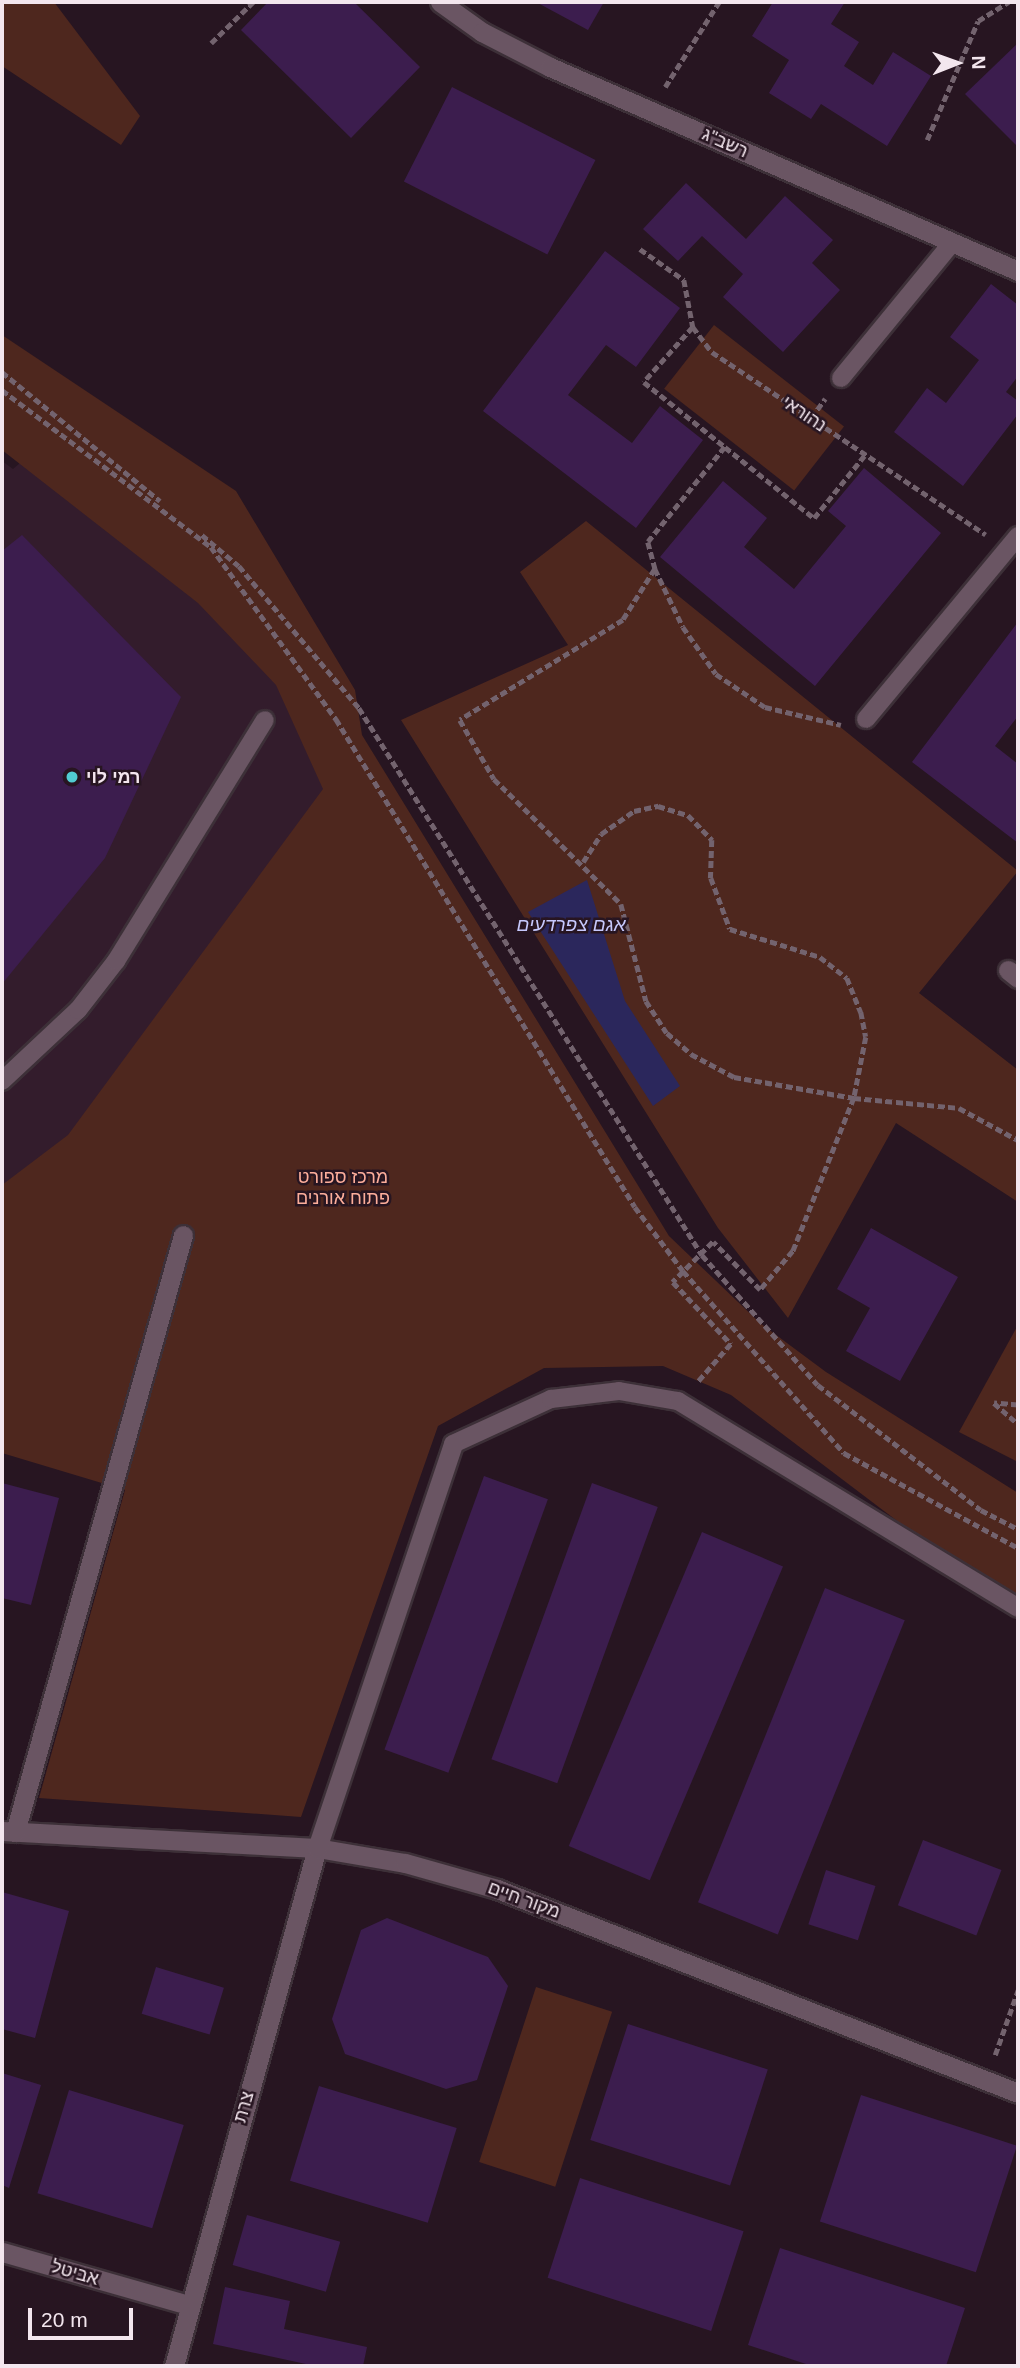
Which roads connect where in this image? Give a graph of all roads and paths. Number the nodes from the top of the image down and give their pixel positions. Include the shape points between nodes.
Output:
1 (253, 2) edge
2 (440, 2) edge
3 (719, 2) edge
4 (1009, 2) edge
5 (211, 43) dead end
6 (650, 110) junction
7 (927, 140) dead end
8 (953, 243) junction
9 (640, 248) dead end
10 (1018, 271) edge
11 (693, 327) junction
12 (2, 372) edge
13 (841, 378) dead end
14 (2, 390) edge
15 (725, 447) junction
16 (864, 456) junction
17 (1015, 545) edge
18 (655, 569) junction
19 (866, 719) joint
20 (265, 720) dead end
21 (583, 862) junction
22 (2, 1082) edge
23 (854, 1098) junction
24 (1018, 1140) edge
25 (183, 1235) dead end
26 (702, 1255) junction
27 (683, 1271) junction
28 (678, 1401) junction
29 (1018, 1405) edge
30 (1018, 1424) edge
31 (453, 1444) joint
32 (1018, 1529) edge
33 (1018, 1548) edge
34 (1018, 1608) edge
35 (8, 1831) edge
36 (317, 1848) junction
37 (1018, 1990) edge
38 (986, 2080) junction
39 (1018, 2093) edge
40 (2, 2252) edge
41 (188, 2305) junction
42 (174, 2366) edge

1 - 5 path
2 - 6 street, רשב"ג via 482,33
3 - 6 path
4 - 7 path via 978,21
6 - 8 street, רשב"ג
8 - 10 street, רשב"ג
8 - 13 lane
9 - 11 path, נהוראי via 684,280
11 - 15 path via 644,382
11 - 16 path, נהוראי via 712,352
12 - 26 path via 239,566 359,708
14 - 27 path via 211,547 336,719 635,1207
15 - 16 path via 814,518
15 - 18 path via 648,542
16 - 17 path, נהוראי
17 - 19 lane
18 - 19 path via 683,627 716,674 765,707 833,727
18 - 21 path via 623,620 460,720 494,779
20 - 22 lane via 116,961 78,1010
21 - 23 path via 621,904 646,1001 667,1032 691,1054 734,1077
21 - 23 path via 601,834 634,811 658,806 688,816 712,839 711,878 730,929 820,957 847,978 866,1037
23 - 24 path via 959,1108
23 - 26 path via 793,1251 760,1290 713,1242
25 - 35 street
26 - 27 path
26 - 32 path via 818,1385 981,1510
27 - 28 path via 673,1282 731,1344
27 - 33 path via 844,1452
28 - 31 lane via 619,1391 551,1399
28 - 34 lane
29 - 30 path via 994,1403
31 - 36 street, צרת
35 - 36 street, מקור חיים
36 - 38 street, מקור חיים via 405,1863 497,1889
36 - 41 street, צרת
37 - 38 path
38 - 39 street, מקור חיים
40 - 41 street, אביטל
41 - 42 street, צרת

